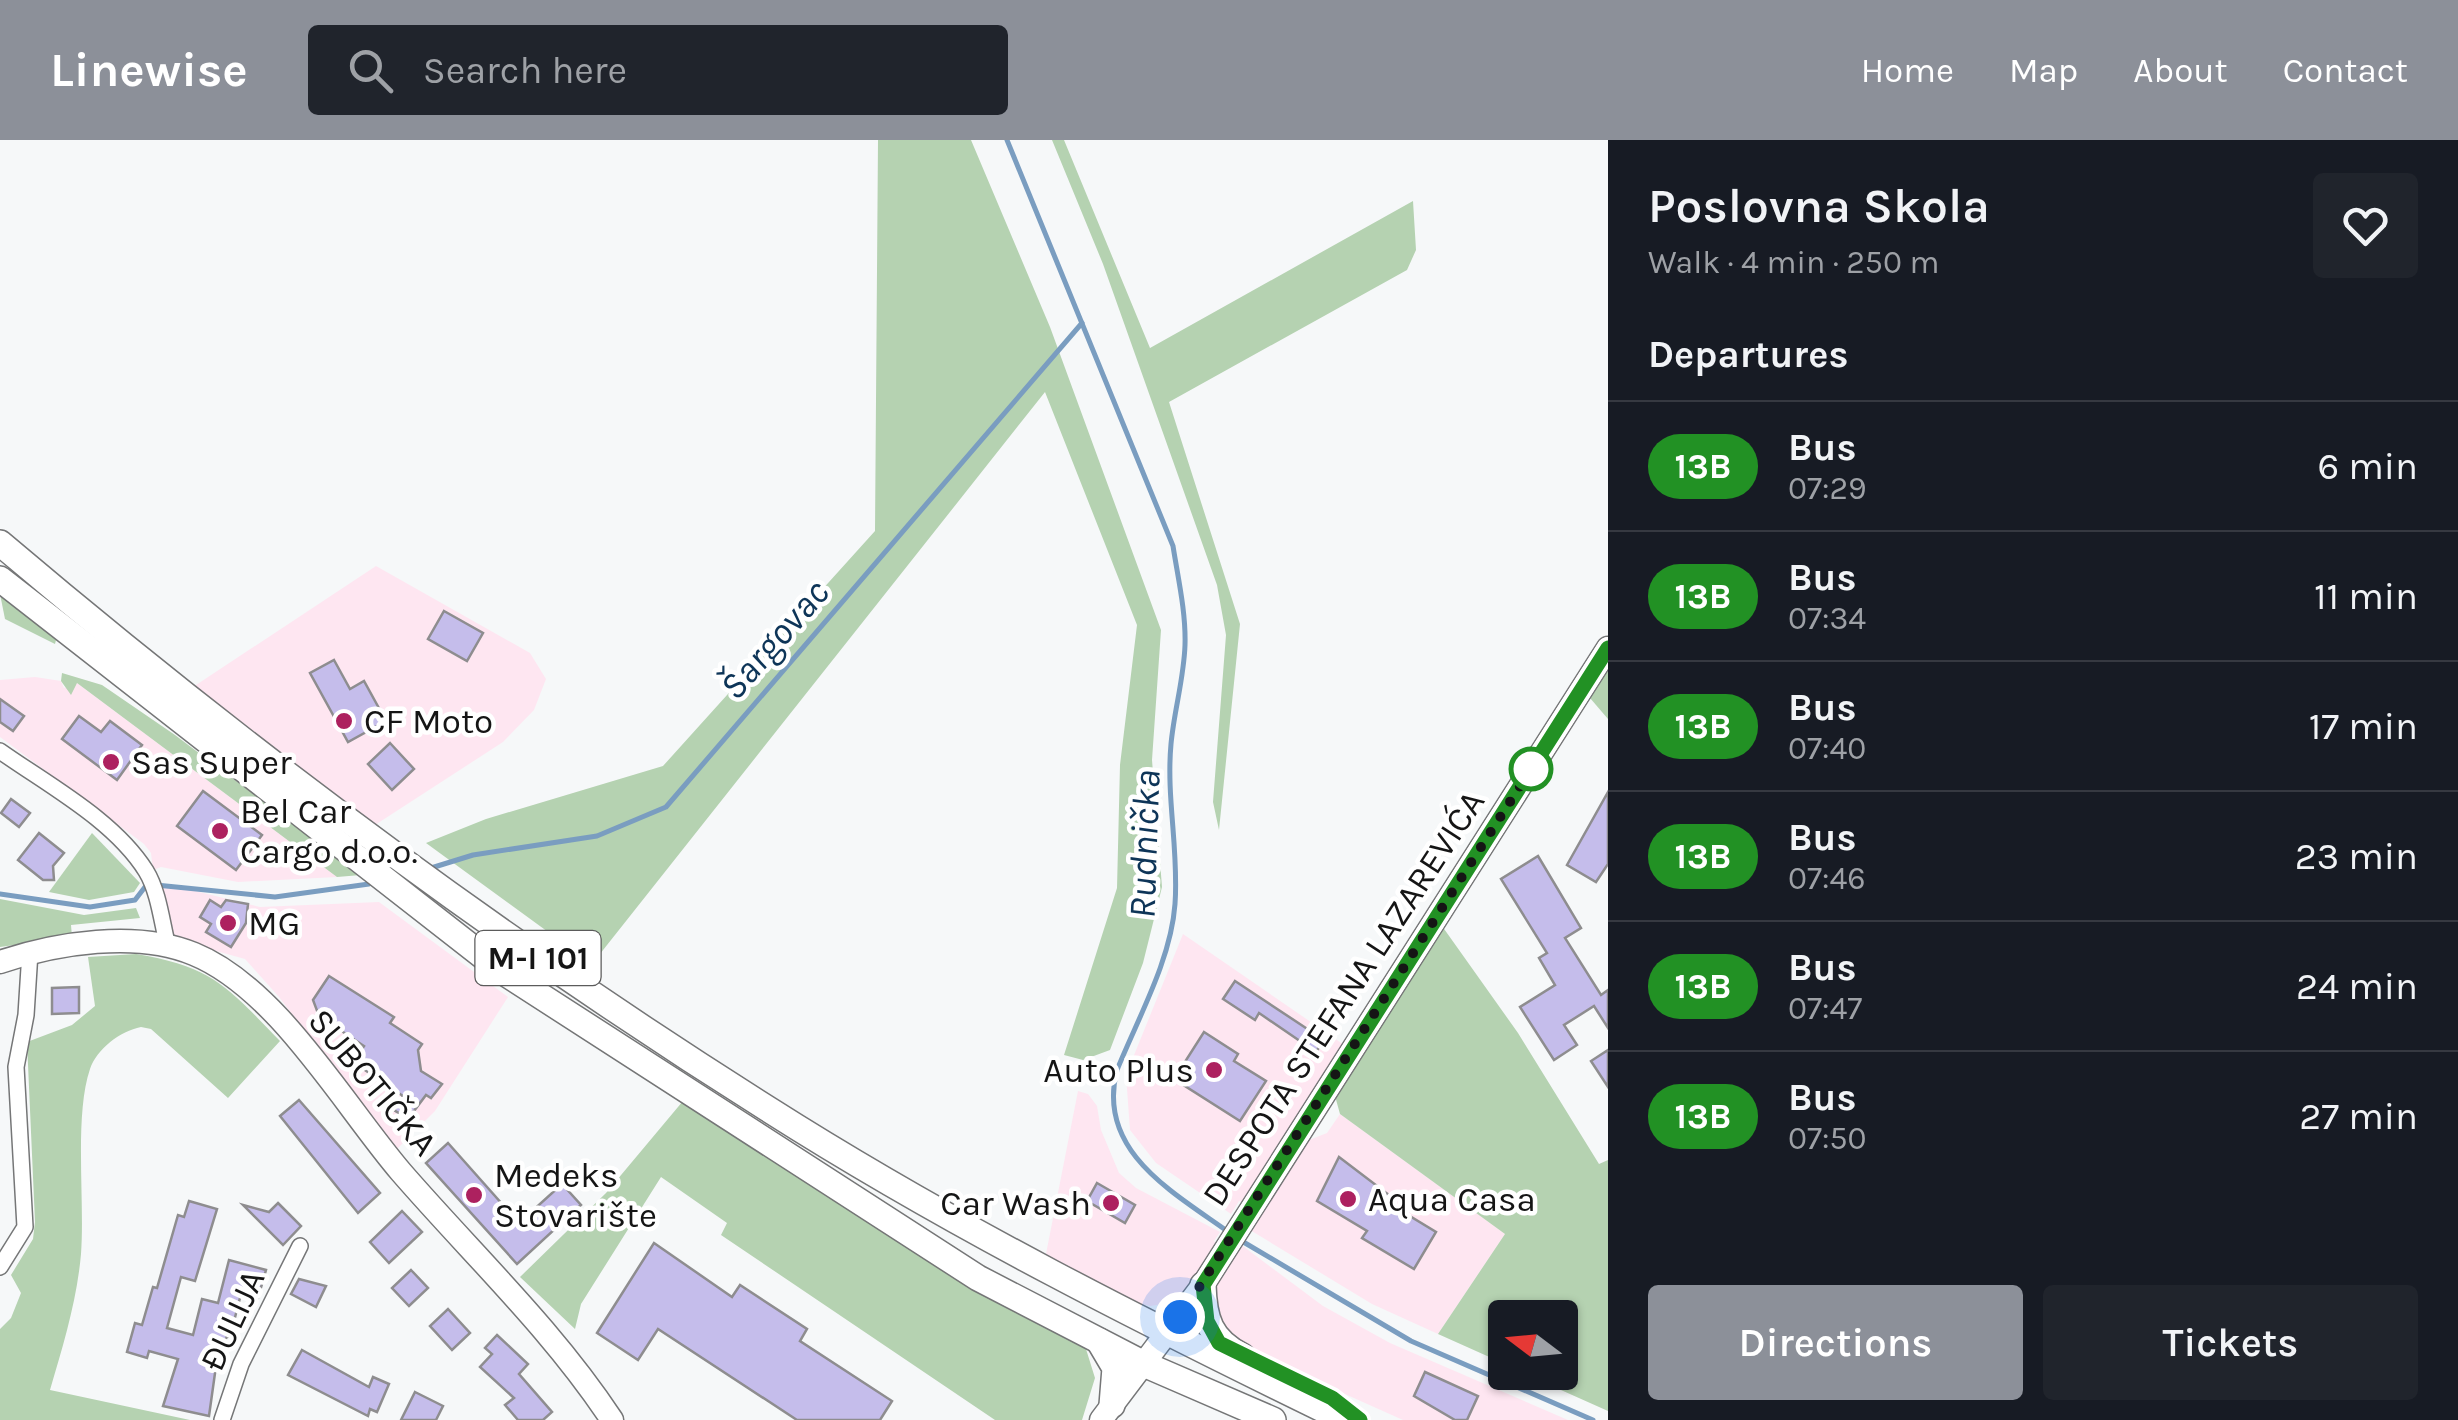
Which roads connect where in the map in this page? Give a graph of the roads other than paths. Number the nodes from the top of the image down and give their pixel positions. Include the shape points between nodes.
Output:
1 (0, 542) edge
2 (0, 579) edge
3 (1608, 648) edge
4 (0, 751) edge
5 (168, 947) junction
6 (30, 952) junction
7 (0, 962) edge
8 (300, 1246) dead end
9 (0, 1267) edge
10 (1196, 1296) junction
11 (1120, 1309) junction
12 (1168, 1335) junction
13 (1099, 1340) junction
14 (1146, 1365) junction
15 (1192, 1386) junction
16 (1106, 1412) edge
17 (222, 1420) edge
18 (612, 1420) edge
19 (1273, 1420) edge
20 (1345, 1420) edge
21 (1360, 1420) edge

1 - 11 main road, M-I 101 via 112,638 462,906 770,1111
2 - 13 main road, M-I 101 via 502,971 936,1253
3 - 10 street, DESPOTA STEFANA LAZAREVIĆA
4 - 5 street via 89,814 148,874
5 - 6 street, SUBOTIČKA via 96,944
5 - 18 street, SUBOTIČKA via 230,972 268,1009 400,1170 550,1332
6 - 7 street, SUBOTIČKA
6 - 9 street via 16,1067 25,1227
8 - 17 street, ĐULIJA
10 - 11 street via 1159,1318
10 - 12 street, DESPOTA STEFANA LAZAREVIĆA
10 - 21 main road via 1219,1343 1332,1398
11 - 12 main road, M-I 101
12 - 14 street, DESPOTA STEFANA LAZAREVIĆA
12 - 20 main road, M-I 101
13 - 14 main road, M-I 101
13 - 16 main road via 1115,1368
14 - 15 main road, M-I 101
14 - 16 street, DESPOTA STEFANA LAZAREVIĆA
15 - 16 street via 1150,1386
15 - 19 main road, M-I 101

